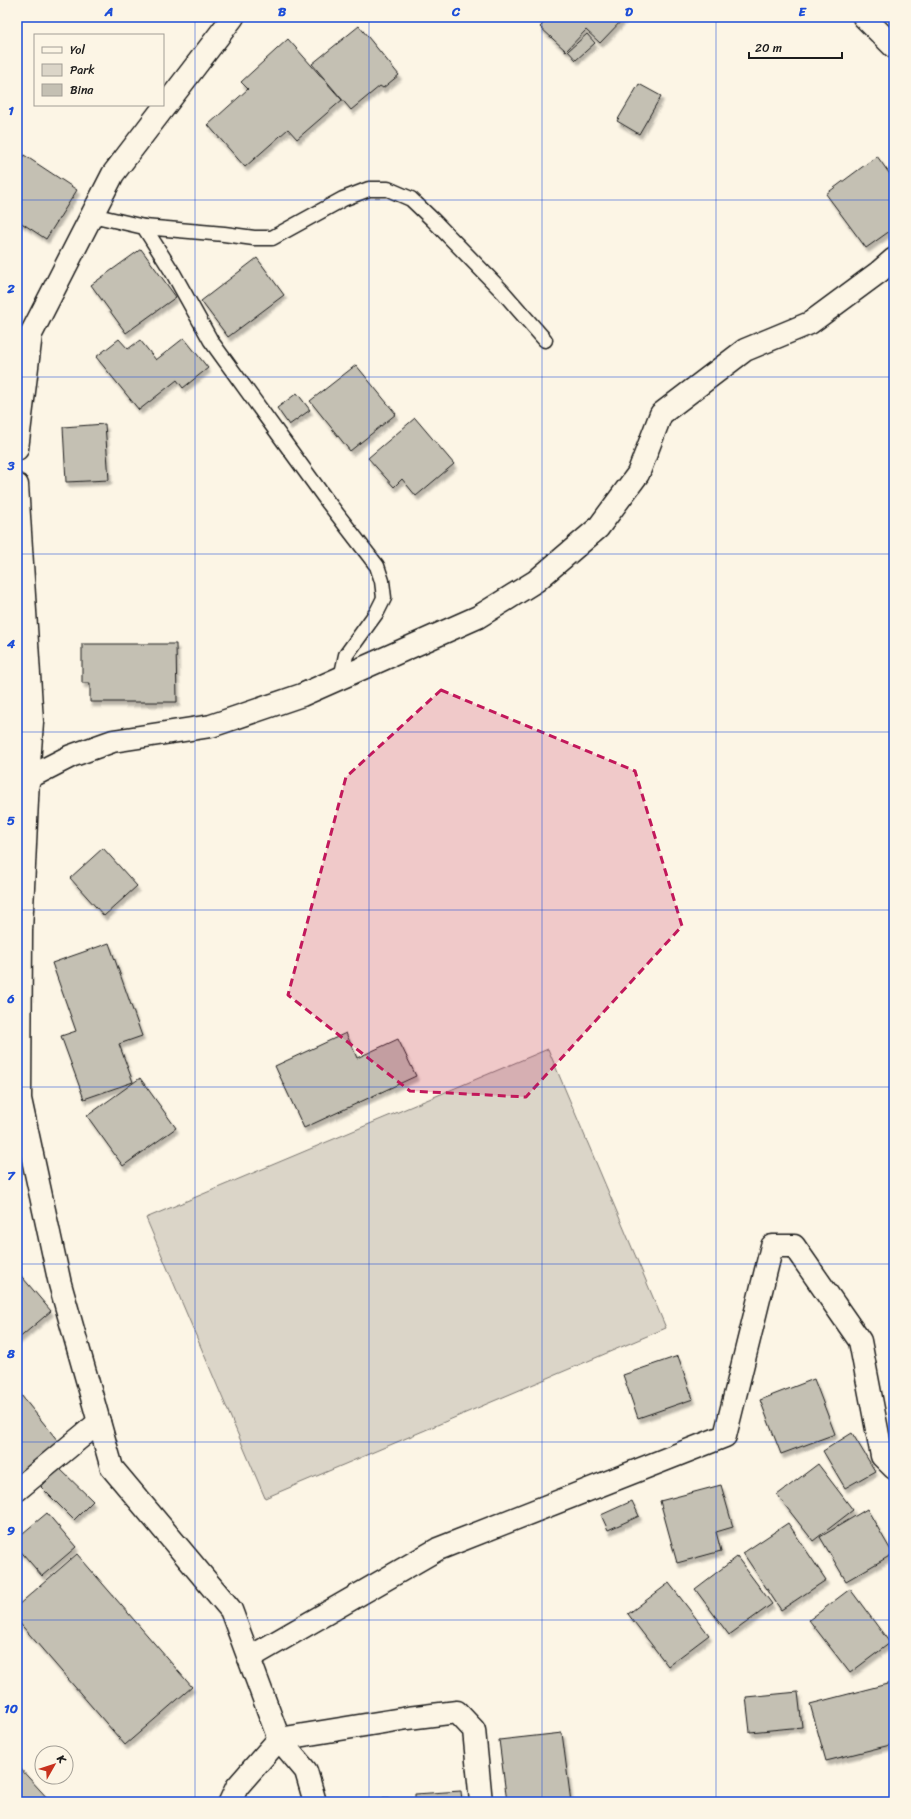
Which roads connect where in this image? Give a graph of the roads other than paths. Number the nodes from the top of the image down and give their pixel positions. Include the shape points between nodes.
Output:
1 (233, 17) edge
2 (864, 17) edge
3 (894, 47) edge
4 (92, 215) junction
5 (144, 227) junction
6 (894, 259) edge
7 (545, 340) dead end
8 (17, 449) edge
9 (17, 485) edge
10 (341, 678) junction
11 (28, 778) junction
12 (99, 1422) junction
13 (894, 1468) edge
14 (17, 1490) edge
15 (249, 1658) junction
16 (279, 1739) junction
17 (230, 1802) edge
18 (315, 1802) edge
19 (481, 1802) edge

1 - 4 street via 113,174
2 - 3 street
4 - 5 lane
4 - 8 street via 31,334
5 - 7 lane via 272,238 343,198 369,189 388,189 410,199 433,220 503,292
5 - 10 lane via 211,340 377,566 384,598 346,655
6 - 10 street via 810,323 745,350 661,414 638,474 598,528 536,581 478,618
9 - 11 street via 32,722
10 - 11 street via 302,695 211,726 113,741 72,756
11 - 12 street via 21,931 20,1099 60,1284
12 - 14 street
12 - 15 street via 112,1468 231,1610
13 - 15 street via 882,1456 860,1341 794,1246 772,1246 725,1436 438,1549
15 - 16 street
16 - 17 street via 237,1787
16 - 18 street via 306,1771
16 - 19 street via 457,1712 474,1730

